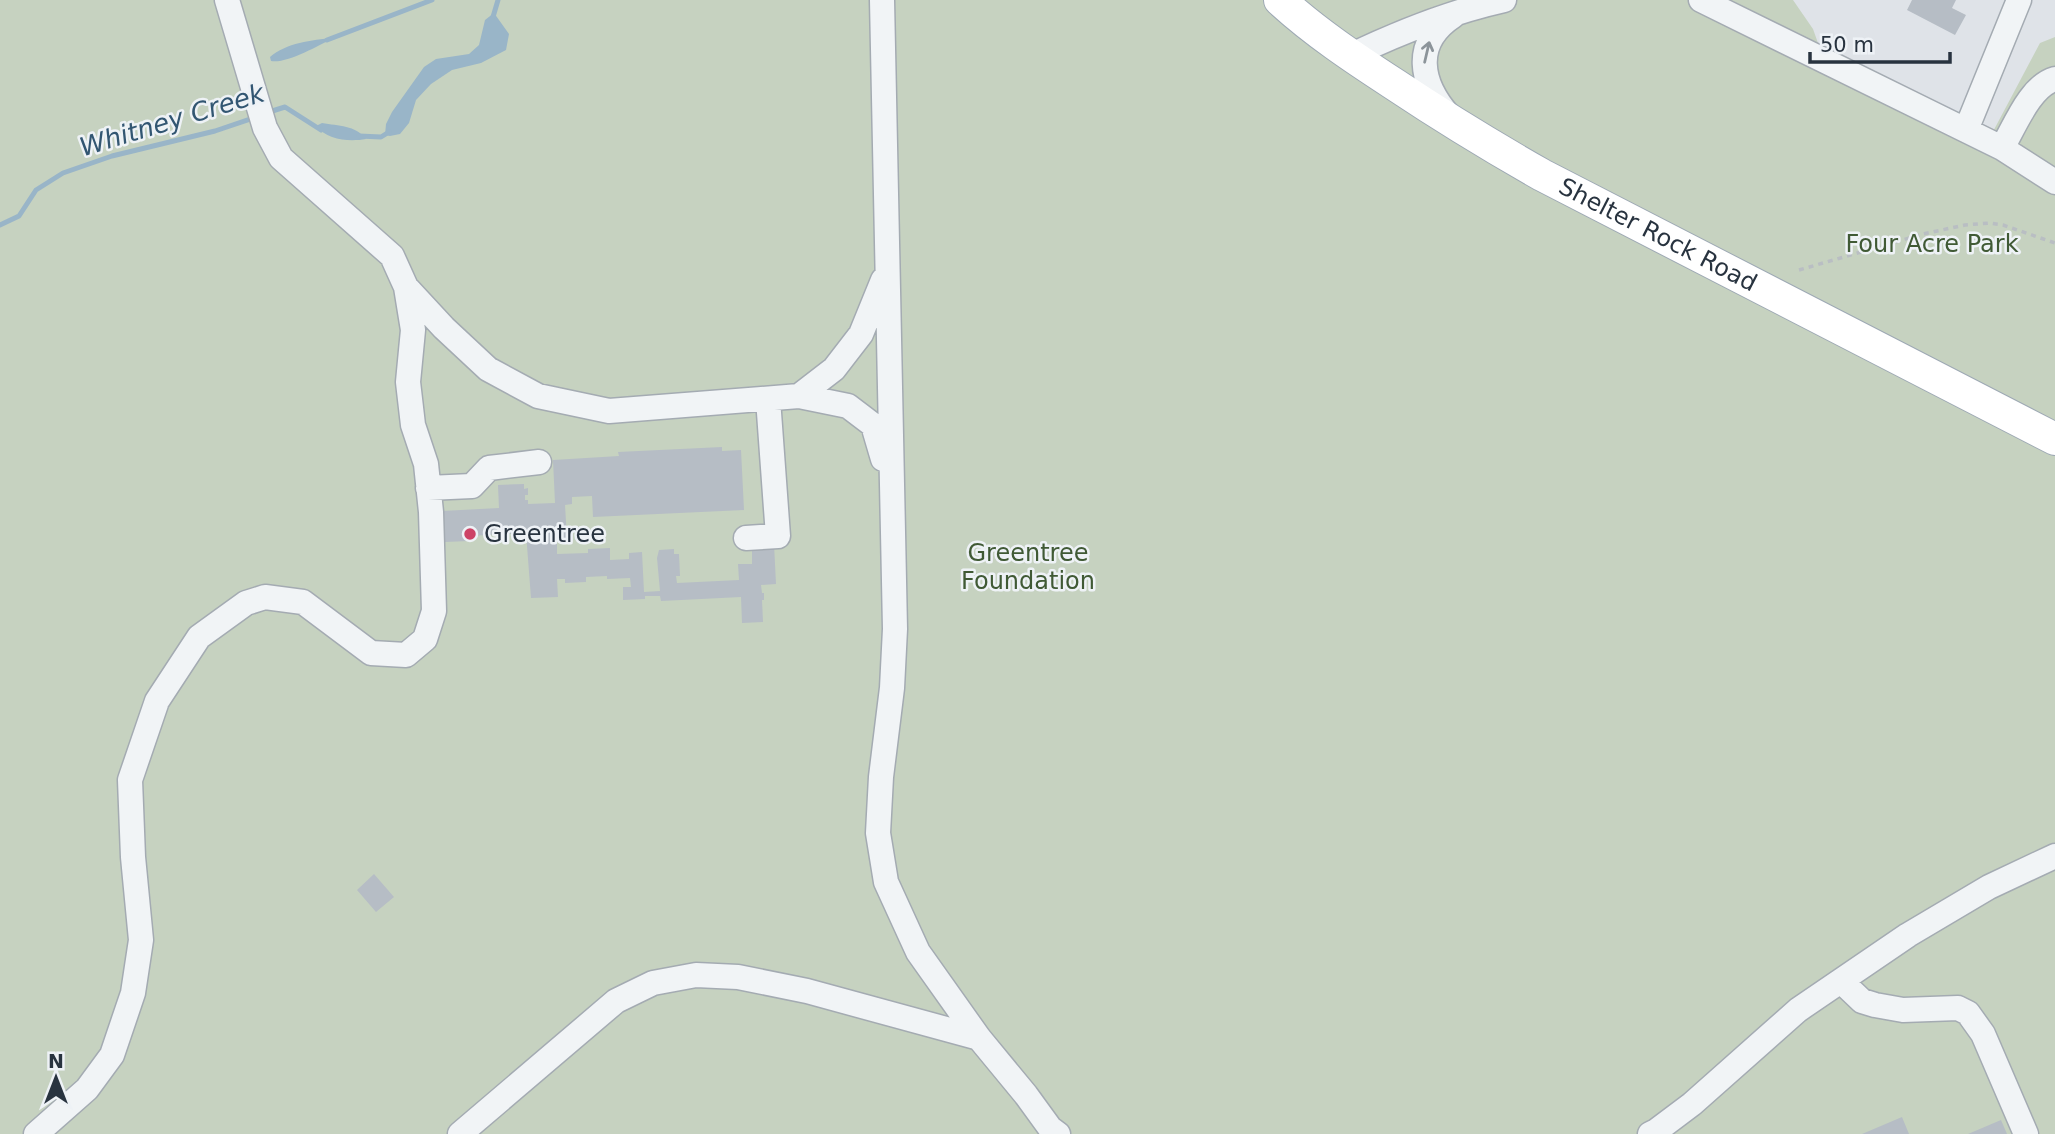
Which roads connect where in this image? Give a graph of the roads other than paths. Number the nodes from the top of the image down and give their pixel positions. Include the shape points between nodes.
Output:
1 (882, 0) edge
2 (1280, 0) edge
3 (1504, 0) edge
4 (1701, 0) edge
5 (2020, 0) edge
6 (228, 1) edge
7 (1465, 9) junction
8 (1350, 56) junction
9 (2055, 79) edge
10 (1966, 130) junction
11 (1465, 131) junction
12 (2003, 148) junction
13 (2055, 183) edge
14 (887, 268) junction
15 (406, 287) junction
16 (799, 396) junction
17 (768, 399) junction
18 (2055, 439) edge
19 (539, 462) dead end
20 (892, 487) junction
21 (428, 488) junction
22 (746, 538) dead end
23 (2055, 856) edge
24 (1841, 981) junction
25 (979, 1038) junction
26 (36, 1134) edge
27 (460, 1134) edge
28 (1058, 1134) edge
29 (1650, 1134) edge
30 (2026, 1134) edge

1 - 14 street
2 - 8 main road, Shelter Rock Road
3 - 7 street
4 - 10 street
5 - 10 street
6 - 15 street via 265,128 281,158 392,257
7 - 8 street
11 -> 7 street via 1436,100 1424,69 1432,35
8 - 11 main road, Shelter Rock Road
9 - 12 street via 2033,93
10 - 12 street
11 - 18 main road, Shelter Rock Road
12 - 13 street
14 - 16 street via 861,334 834,369
14 - 20 street
15 - 17 street via 488,369 538,396 609,411
15 - 21 street via 413,330 408,382
16 - 17 street
16 - 20 street via 848,406 873,425
17 - 22 street via 778,536
19 - 21 street via 489,468 472,486
20 - 25 street via 895,629 878,834 886,882 918,952
21 - 26 street via 434,611 425,639 405,655 371,653 303,602 265,597 246,603 199,637 158,701 130,780 141,940 133,993 112,1055 87,1089
23 - 24 street via 1989,887
24 - 29 street via 1798,1010 1692,1104
24 - 30 street via 1862,1001 1875,1005 1903,1010 1958,1008 1968,1013 1983,1034
25 - 27 street via 807,990 738,977 696,975 653,983 616,1001
25 - 28 street

